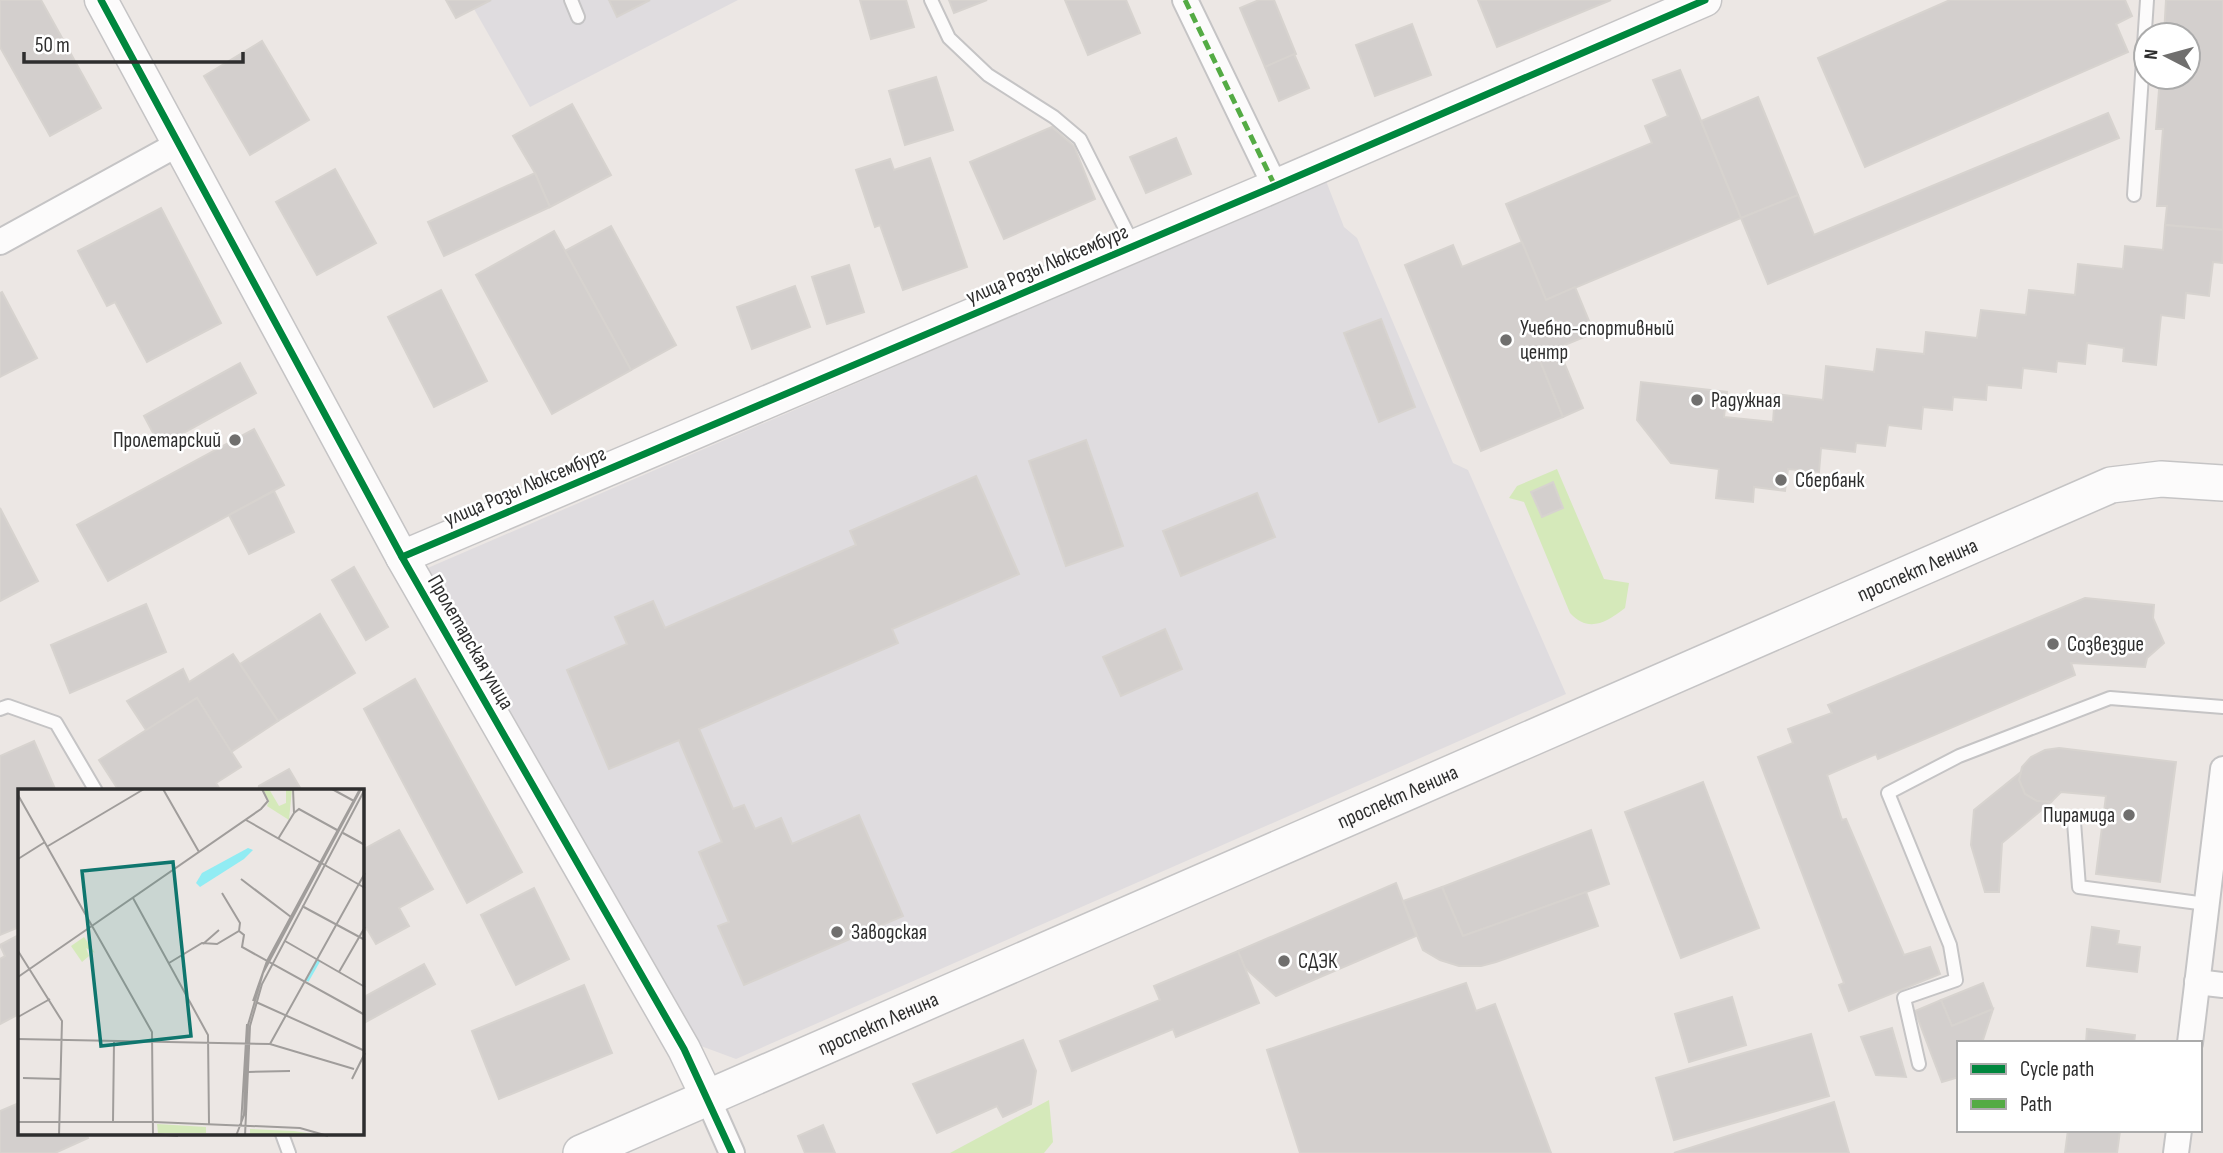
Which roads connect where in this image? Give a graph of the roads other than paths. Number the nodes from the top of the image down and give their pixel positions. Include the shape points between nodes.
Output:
1 (101, 0) edge
2 (571, 0) edge
3 (931, 0) edge
4 (1185, 0) edge
5 (1705, 0) edge
6 (2147, 0) edge
7 (578, 16) dead end
8 (178, 144) junction
9 (1275, 186) junction
10 (2134, 195) dead end
11 (0, 242) edge
12 (1134, 246) junction
13 (2223, 483) edge
14 (402, 557) junction
15 (2223, 706) edge
16 (0, 709) edge
17 (2223, 769) edge
18 (95, 789) edge
19 (2074, 822) dead end
20 (2213, 889) edge
21 (2197, 982) junction
22 (2223, 985) edge
23 (2190, 1041) edge
24 (1919, 1063) dead end
25 (708, 1099) junction
26 (2179, 1132) edge
27 (283, 1136) edge
28 (289, 1153) edge
29 (581, 1153) edge
30 (732, 1153) edge
31 (2176, 1153) edge

1 - 8 street, Пролетарская улица
2 - 7 lane
3 - 12 lane via 949,38 988,75 1080,139
4 - 9 street
5 - 9 street, улица Розы Люксембург
6 - 10 lane
8 - 11 street
8 - 14 street, Пролетарская улица
9 - 12 street, улица Розы Люксембург
12 - 14 street, улица Розы Люксембург
13 - 25 main road, проспект Ленина via 2161,479 2111,485
14 - 25 street, Пролетарская улица via 684,1049
15 - 24 lane via 2110,698 1959,756 1888,793 1950,945 1956,980 1903,998
16 - 18 lane via 8,706 56,723
17 - 20 street
19 - 20 lane via 2079,887
20 - 21 street
21 - 22 street
21 - 23 street
25 - 29 main road, проспект Ленина
25 - 30 street, Пролетарская улица
26 - 31 street
27 - 28 lane

